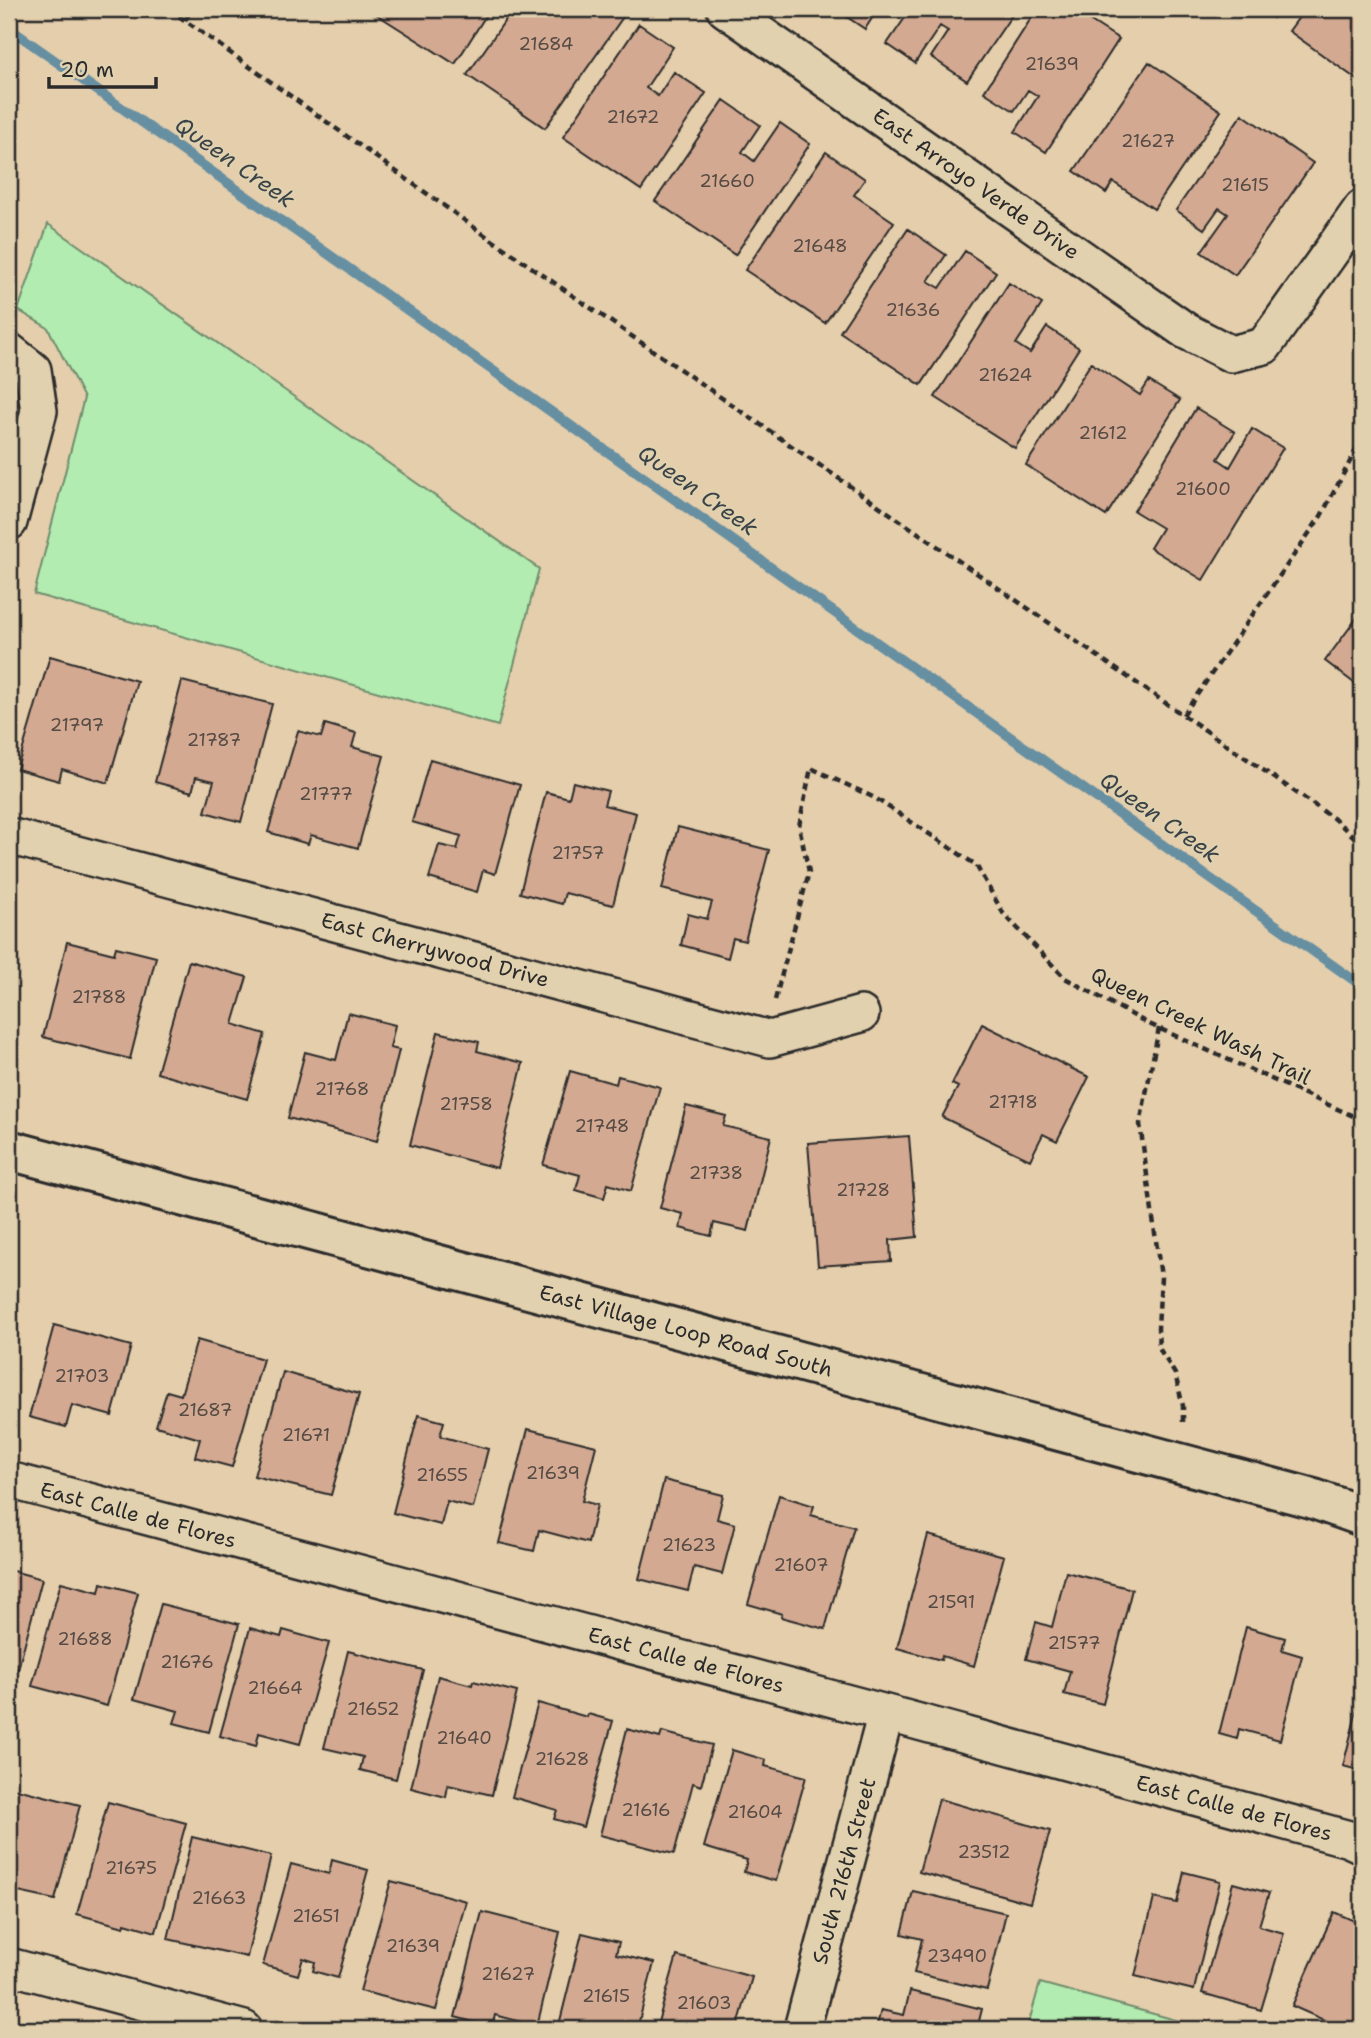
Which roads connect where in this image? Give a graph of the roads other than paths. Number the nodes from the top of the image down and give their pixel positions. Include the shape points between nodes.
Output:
1 (725, 9) edge
2 (1362, 208) edge
3 (21, 360) edge
4 (9, 522) edge
5 (9, 836) edge
6 (861, 1014) dead end
7 (9, 1150) edge
8 (9, 1480) edge
9 (1362, 1516) edge
10 (886, 1713) junction
11 (1362, 1845) edge
12 (9, 1966) edge
13 (244, 2029) edge
14 (802, 2029) edge

1 - 2 street, East Arroyo Verde Drive via 1175,323 1231,354 1264,346
3 - 4 street via 38,411
5 - 6 street, East Cherrywood Drive via 770,1039
7 - 9 street, East Village Loop Road South via 1314,1499
8 - 10 street, East Calle de Flores
10 - 11 street, East Calle de Flores
10 - 14 street, South 216th Street
12 - 13 street

